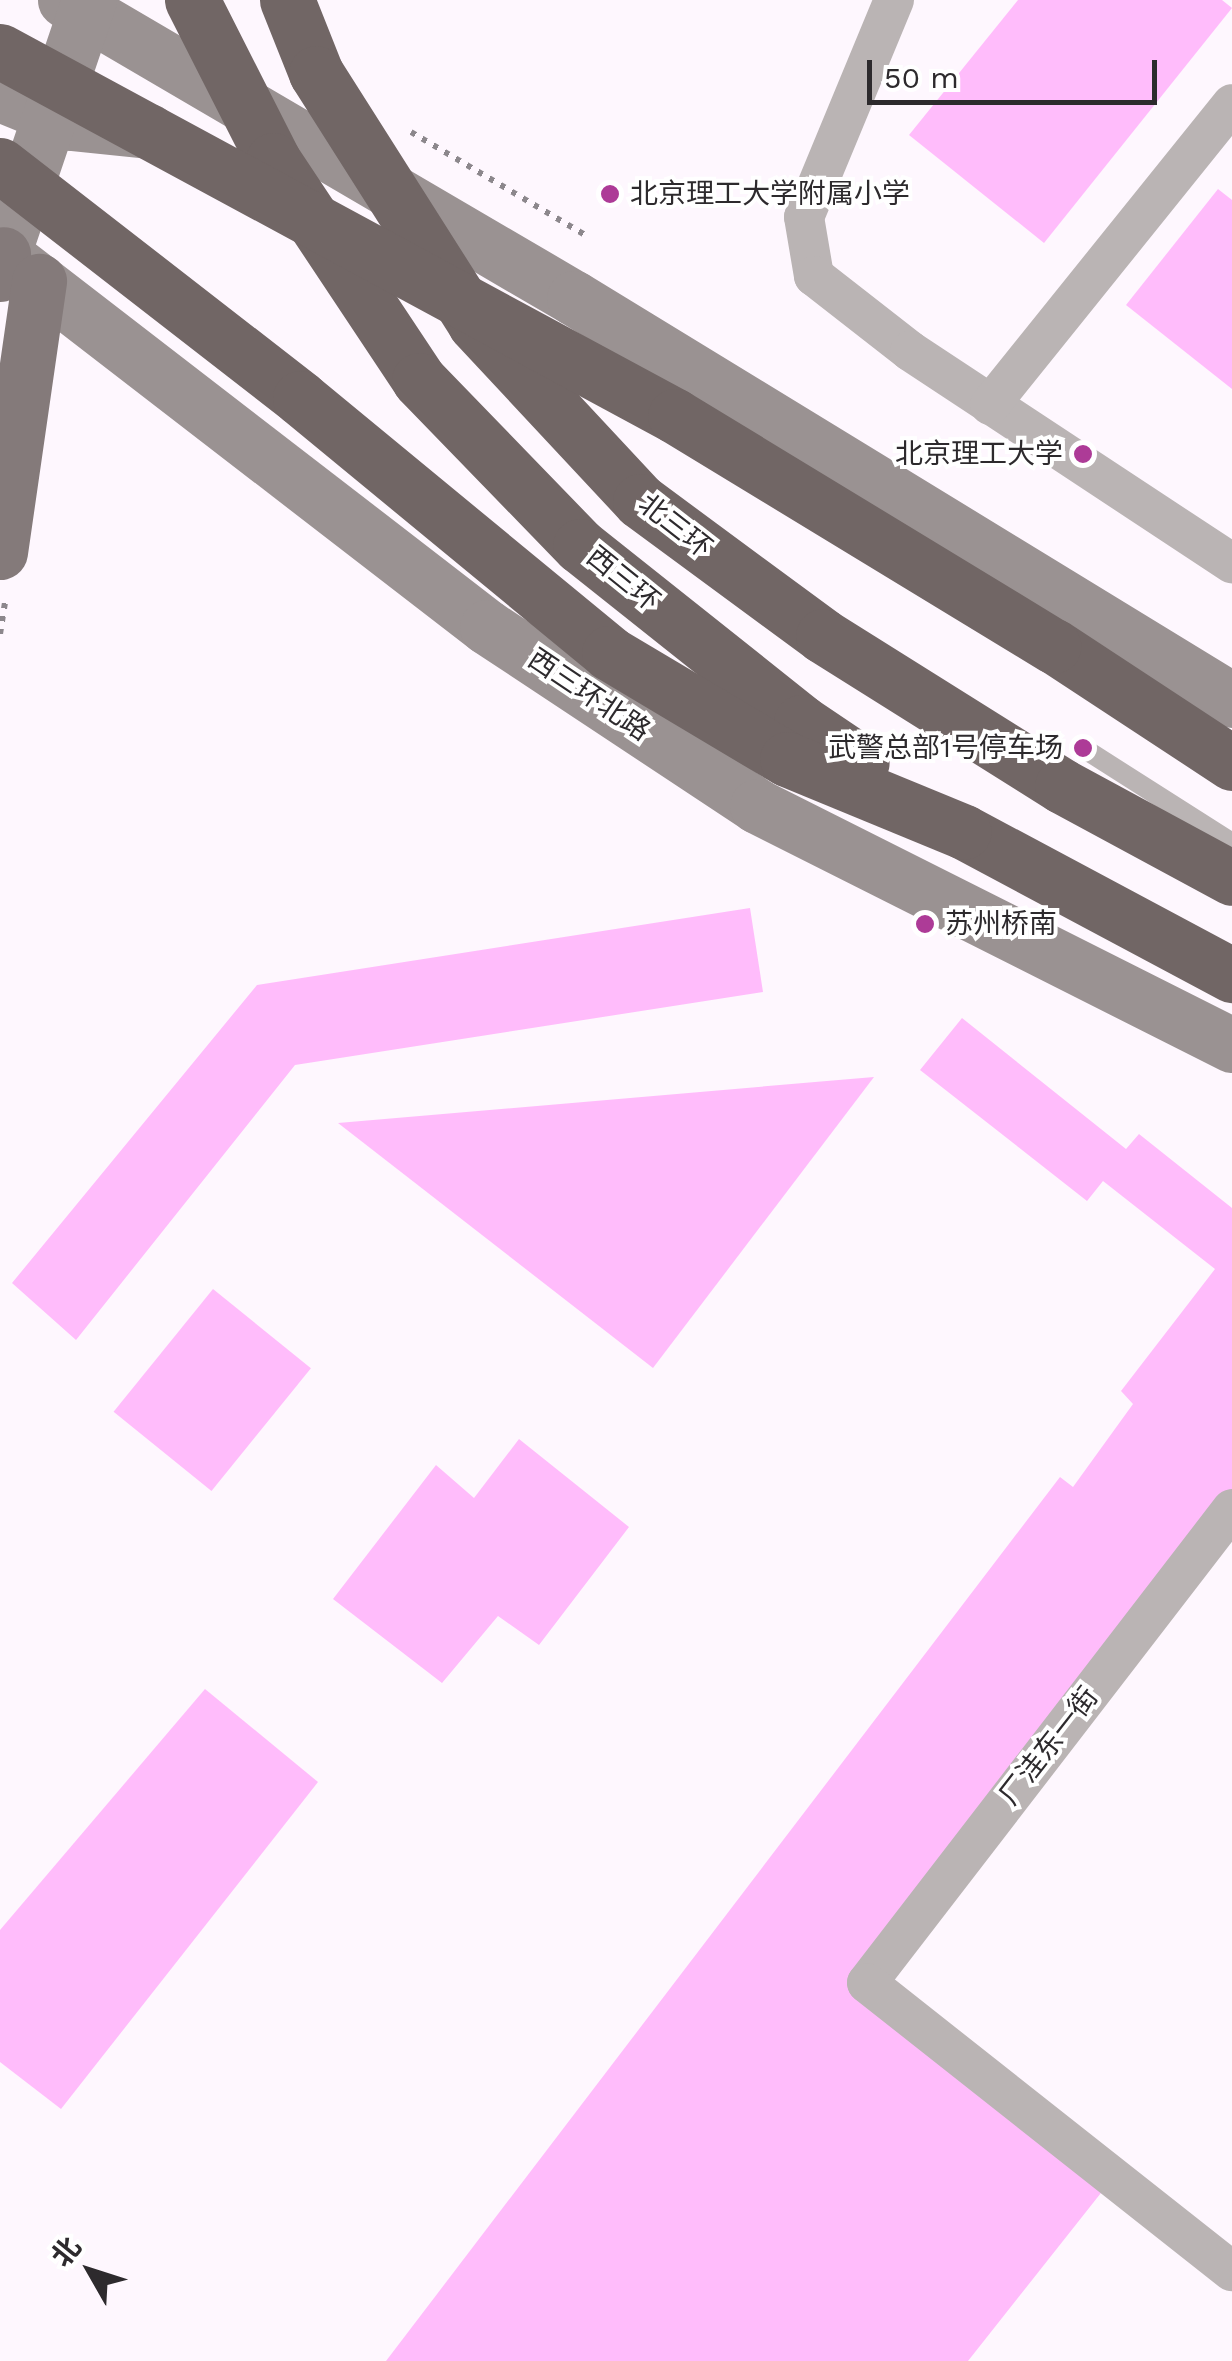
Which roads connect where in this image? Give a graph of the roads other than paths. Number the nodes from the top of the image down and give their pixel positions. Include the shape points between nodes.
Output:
1 (184, 0) edge
2 (192, 0) edge
3 (287, 0) edge
4 (894, 0) edge
5 (80, 4) edge
6 (0, 51) edge
7 (0, 94) edge
8 (1232, 104) edge
9 (60, 120) junction
10 (294, 136) junction
11 (0, 165) edge
12 (10, 265) edge
13 (990, 405) junction
14 (0, 552) edge
15 (1232, 562) edge
16 (1232, 700) edge
17 (1083, 748) dead end
18 (1232, 763) edge
19 (964, 832) junction
20 (1232, 842) edge
21 (1232, 878) edge
22 (1232, 975) edge
23 (1225, 1024) edge
24 (1232, 1509) edge
25 (1232, 2272) edge

1 - 10 street via 201,38
2 - 19 highway, 西三环, bridge via 273,160 420,380 580,546 801,722
3 - 21 highway, 北三环, bridge via 316,73 475,324 640,501 823,636 1062,786
4 - 13 street via 804,217 809,265 833,295
5 - 9 street
5 - 10 street
6 - 18 highway, bridge via 674,416 1054,646
7 - 9 street
8 - 13 street
9 - 10 street
9 - 12 street
10 - 16 street via 574,298
11 - 19 highway, bridge via 300,398 609,653 787,759
12 - 14 main road
12 - 23 street, 西三环北路 via 487,627 757,806
13 - 15 street
17 - 20 lane
19 - 22 highway, 西三环
24 - 25 street, 厂洼东一街 via 867,1983

